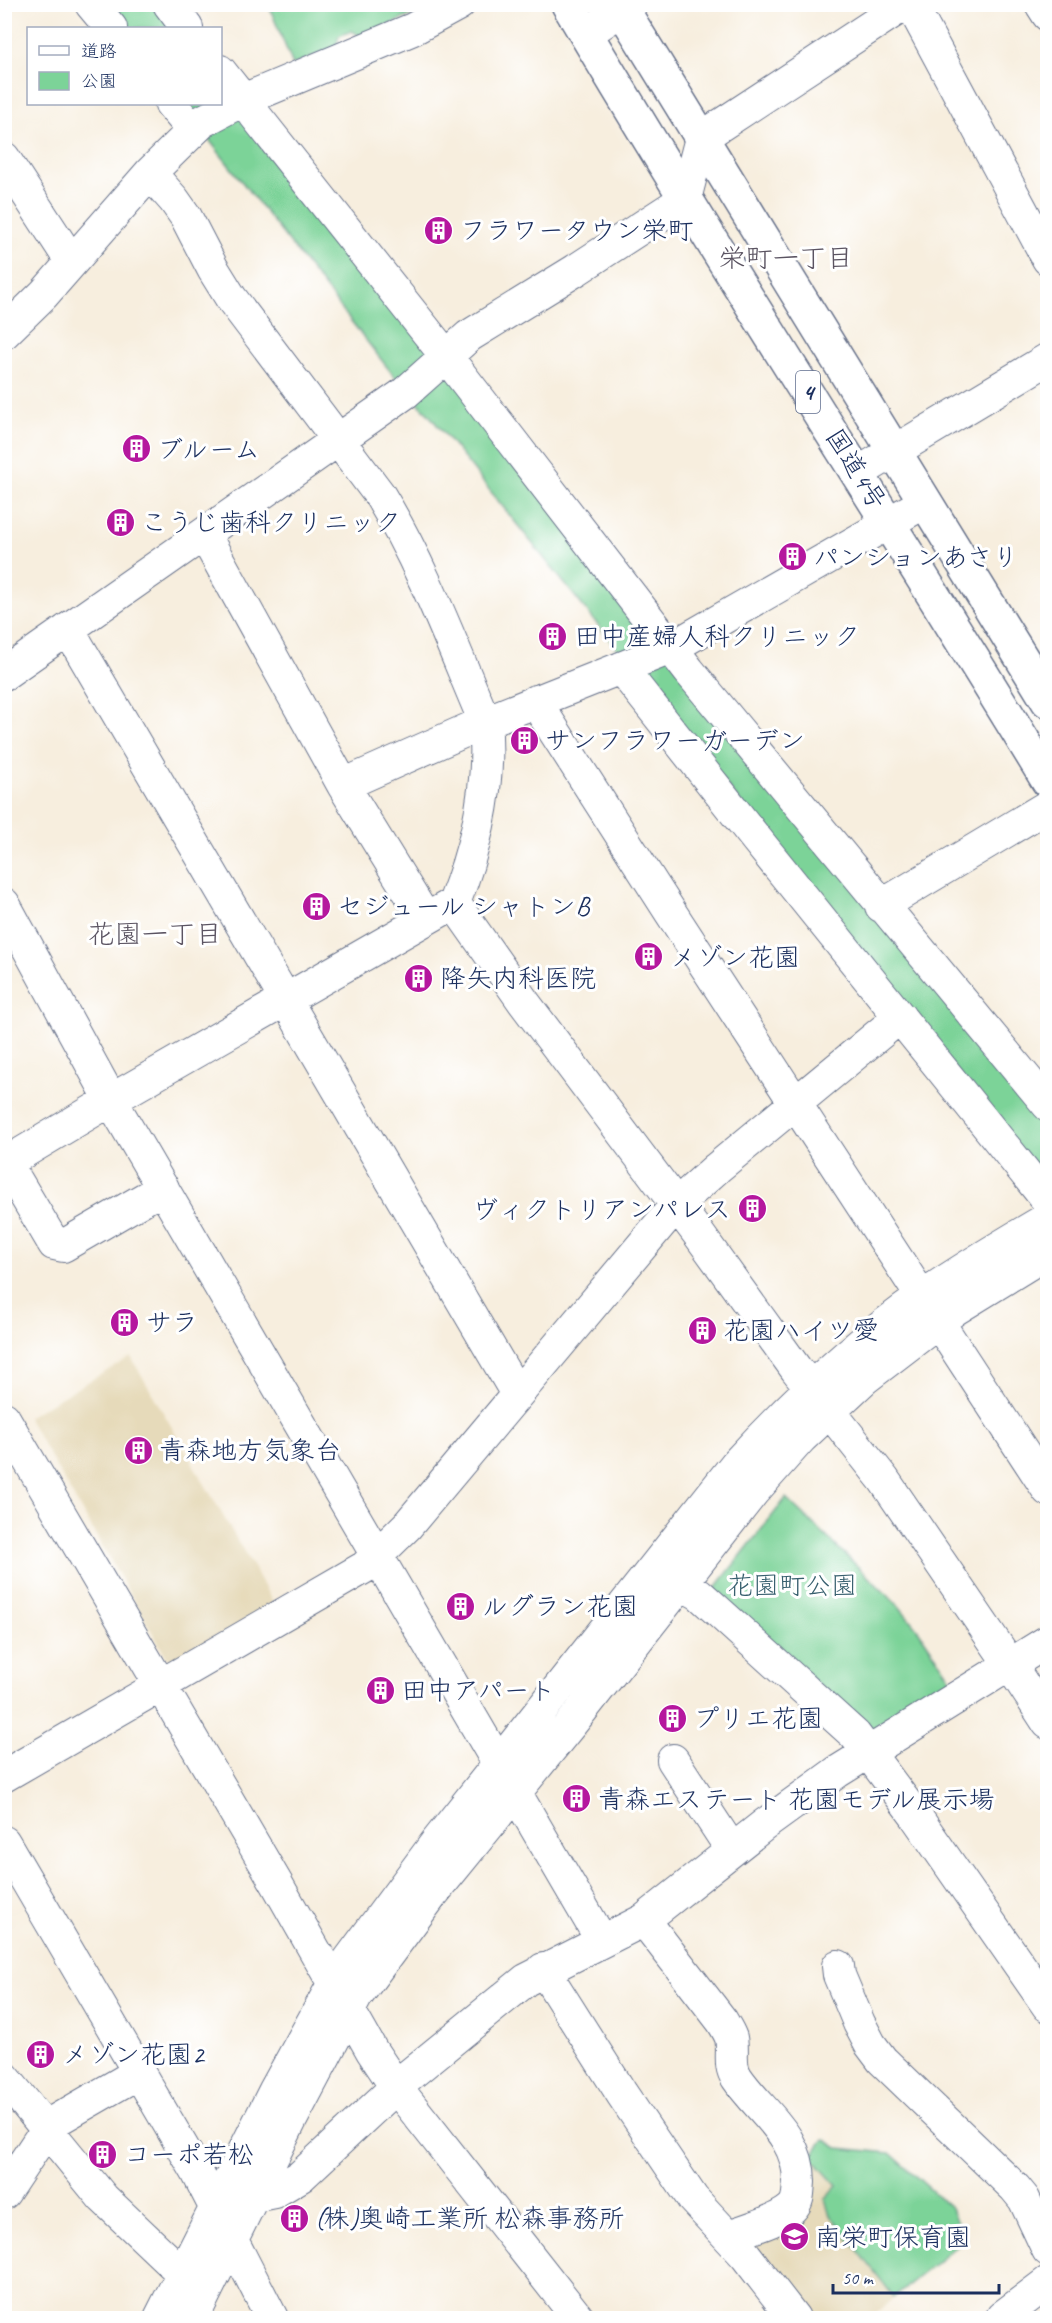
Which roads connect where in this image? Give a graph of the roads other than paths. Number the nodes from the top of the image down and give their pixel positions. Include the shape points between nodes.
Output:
1 (92, 4) edge
2 (169, 4) edge
3 (459, 4) edge
4 (568, 4) edge
5 (905, 4) edge
6 (911, 4) edge
7 (1041, 4) edge
8 (624, 7) edge
9 (1047, 15) edge
10 (110, 27) edge
11 (187, 27) edge
12 (585, 34) junction
13 (222, 74) edge
14 (243, 100) junction
15 (172, 105) edge
16 (193, 130) junction
17 (701, 138) junction
18 (4, 158) edge
19 (150, 173) junction
20 (685, 199) junction
21 (1047, 259) edge
22 (71, 261) junction
23 (4, 333) edge
24 (446, 356) junction
25 (1047, 359) edge
26 (338, 439) junction
27 (893, 450) junction
28 (858, 472) junction
29 (925, 502) junction
30 (890, 522) junction
31 (204, 534) junction
32 (68, 629) junction
33 (671, 648) junction
34 (621, 668) junction
35 (4, 674) edge
36 (536, 701) junction
37 (1047, 701) edge
38 (485, 722) junction
39 (1044, 767) edge
40 (343, 785) junction
41 (1047, 806) edge
42 (454, 903) junction
43 (4, 904) edge
44 (881, 906) junction
45 (425, 918) junction
46 (285, 1001) junction
47 (900, 1017) junction
48 (111, 1100) junction
49 (796, 1104) junction
50 (1047, 1105) edge
51 (5, 1164) edge
52 (163, 1188) junction
53 (1047, 1201) edge
54 (676, 1204) junction
55 (1047, 1218) edge
56 (1047, 1252) edge
57 (930, 1309) junction
58 (517, 1394) junction
59 (819, 1399) junction
60 (4, 1418) edge
61 (1047, 1490) edge
62 (377, 1558) junction
63 (658, 1564) junction
64 (681, 1584) junction
65 (1047, 1641) edge
66 (1009, 1663) junction
67 (160, 1684) junction
68 (1047, 1723) edge
69 (868, 1751) junction
70 (673, 1760) dead end
71 (498, 1765) junction
72 (4, 1776) edge
73 (515, 1794) junction
74 (4, 1842) edge
75 (732, 1850) junction
76 (644, 1920) junction
77 (602, 1941) junction
78 (838, 1966) dead end
79 (543, 1969) junction
80 (341, 1996) junction
81 (1047, 2006) edge
82 (138, 2073) junction
83 (4, 2077) edge
84 (396, 2087) junction
85 (46, 2130) junction
86 (4, 2193) edge
87 (254, 2196) junction
88 (216, 2206) junction
89 (729, 2236) junction
90 (233, 2239) junction
91 (1047, 2250) edge
92 (182, 2273) junction
93 (1047, 2282) edge
94 (1002, 2317) edge
95 (160, 2319) edge
96 (193, 2319) edge
97 (272, 2319) edge
98 (578, 2319) edge
99 (794, 2319) edge

1 - 10 street
2 - 11 street
3 - 14 street via 413,29
4 - 12 highway, 国道4号 / 4
5 - 17 street
6 - 21 street
7 - 9 street
8 - 12 street
8 - 17 highway, 国道4号 / 4
12 - 20 highway, 国道4号 / 4
13 - 14 street
14 - 16 street via 214,113
14 - 24 street
15 - 16 street
16 - 19 street
17 - 20 street
17 - 27 highway, 国道4号 / 4
18 - 22 street
19 - 22 street
19 - 26 street via 186,217 231,298
20 - 24 street via 469,336
20 - 28 highway, 国道4号 / 4
22 - 23 street
24 - 26 street via 405,393
24 - 33 street
25 - 27 street
26 - 31 street
26 - 38 street via 398,525
27 - 28 street
27 - 29 highway, 国道4号 / 4
28 - 30 highway, 国道4号 / 4
29 - 30 street
29 - 37 highway, 国道4号 / 4
30 - 33 street
30 - 39 highway, 国道4号 / 4
31 - 32 street
31 - 40 street
32 - 35 street
32 - 46 street
33 - 34 street
33 - 44 street
34 - 36 street
34 - 47 street
36 - 38 street
36 - 49 street
38 - 40 street
38 - 42 street via 482,809 468,868
40 - 45 street
41 - 44 street
42 - 45 street
42 - 54 street
43 - 48 street
44 - 50 street
45 - 46 street
46 - 48 street
46 - 58 street
47 - 49 street
47 - 53 street
48 - 51 street
48 - 52 street
49 - 54 street
49 - 57 street
51 - 52 street via 54,1244 63,1246
52 - 62 street
54 - 58 street
54 - 59 street
55 - 57 street
56 - 57 street
57 - 59 street via 864,1379
57 - 61 street
58 - 62 street
59 - 63 street via 736,1464
59 - 64 street via 801,1438
59 - 66 street via 884,1480
60 - 67 street
62 - 67 street
62 - 71 street
63 - 64 street
63 - 71 street
64 - 69 street via 699,1594 821,1702
64 - 73 street
65 - 66 street
66 - 68 street
66 - 69 street
67 - 72 street
67 - 80 street
69 - 75 street
69 - 81 street
70 - 75 street
71 - 73 street
71 - 80 street via 408,1880
73 - 77 street
73 - 80 street via 377,1967
74 - 82 street
75 - 76 street
76 - 77 street
76 - 89 street via 722,2021 730,2038 733,2071 789,2140 798,2164 797,2201 792,2208
77 - 79 street
78 - 91 street via 838,1975 870,2044 1015,2188
79 - 84 street via 503,1997
79 - 89 street via 693,2199
80 - 84 street
80 - 87 street
80 - 88 street
82 - 85 street
82 - 88 street
83 - 85 street
84 - 87 street via 301,2176 274,2192
84 - 98 street
85 - 86 street
85 - 92 street via 103,2198
87 - 90 street
88 - 90 street
88 - 92 street
89 - 99 street
90 - 96 street
90 - 97 street
92 - 95 street
93 - 94 street

